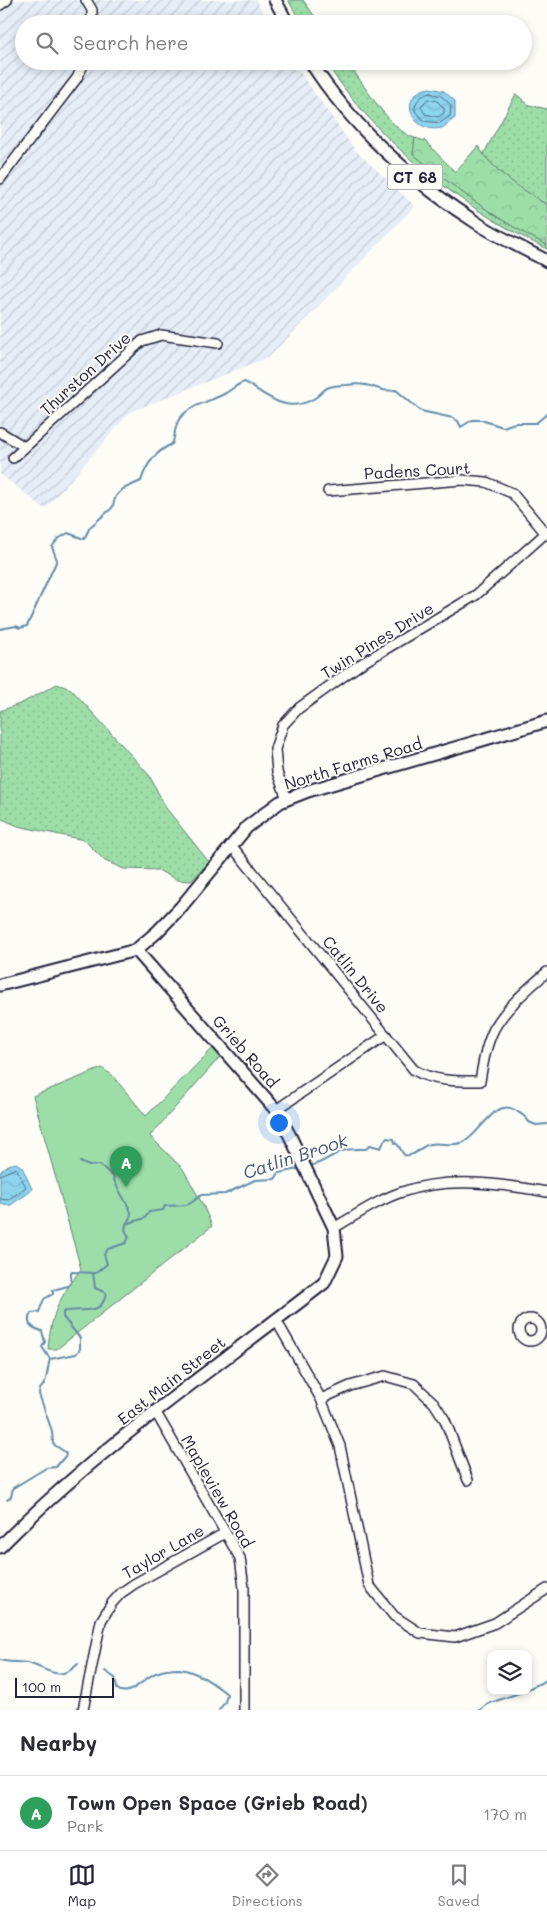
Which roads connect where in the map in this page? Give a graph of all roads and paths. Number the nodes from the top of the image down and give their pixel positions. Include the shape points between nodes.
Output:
1 (7, 0) edge
2 (86, 0) edge
3 (275, 0) edge
4 (0, 5) edge
5 (92, 15) edge
6 (283, 15) edge
7 (82, 70) edge
8 (317, 70) edge
9 (0, 179) edge
10 (547, 261) edge
11 (218, 343) dead end
12 (0, 432) edge
13 (24, 447) junction
14 (13, 458) dead end
15 (328, 491) dead end
16 (547, 534) edge
17 (547, 721) edge
18 (287, 799) junction
19 (231, 845) junction
20 (136, 950) junction
21 (547, 972) edge
22 (0, 985) edge
23 (386, 1035) junction
24 (276, 1110) junction
25 (547, 1192) edge
26 (334, 1228) junction
27 (276, 1320) junction
28 (321, 1399) junction
29 (154, 1411) junction
30 (468, 1480) dead end
31 (225, 1533) junction
32 (0, 1546) edge
33 (547, 1589) edge
34 (82, 1710) edge
35 (244, 1710) edge

1 - 4 street
2 - 5 street
3 - 6 main road
7 - 9 street
8 - 10 main road, CT 68 via 343,106 408,171 480,225
11 - 13 street, Thurston Drive via 161,335 142,340
12 - 13 street
13 - 14 street, Thurston Drive
15 - 16 street, Padens Court via 462,480 486,482 512,494
16 - 18 street, Twin Pines Drive via 476,596 359,665 299,708 284,725 275,749 277,772
17 - 18 main road, North Farms Road
18 - 19 main road, North Farms Road via 247,827
19 - 20 main road, North Farms Road via 181,907
19 - 23 street, Catlin Drive
20 - 22 main road
20 - 24 main road, Grieb Road
21 - 23 street, Catlin Drive via 507,1009 494,1030 480,1081 426,1077 414,1070
23 - 24 street
24 - 26 main road, Grieb Road
25 - 26 street via 463,1183 431,1185 403,1191
26 - 27 main road, East Main Street via 338,1256 324,1282
27 - 28 street
27 - 29 main road, East Main Street
28 - 30 street via 385,1376 414,1384 434,1403 445,1420
28 - 33 street via 340,1446 369,1585 394,1616 420,1633 455,1637 495,1623
29 - 31 street, Mapleview Road
29 - 32 main road, East Main Street via 35,1511
31 - 34 street, Taylor Lane via 134,1584 112,1603 99,1628
31 - 35 street, Mapleview Road via 240,1558 244,1588

